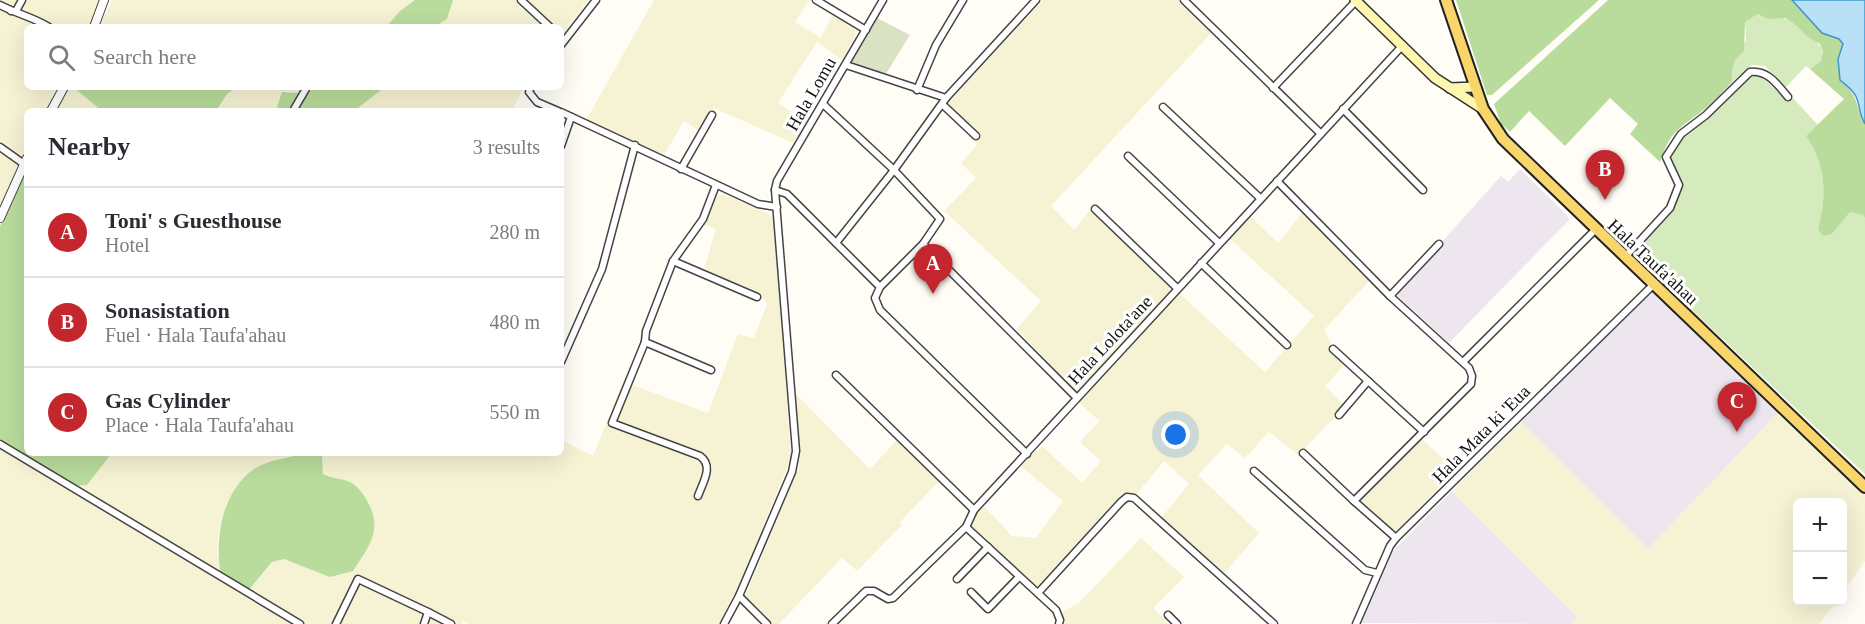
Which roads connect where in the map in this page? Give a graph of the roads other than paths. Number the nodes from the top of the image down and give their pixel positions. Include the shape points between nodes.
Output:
1 (22, 0) edge
2 (104, 0) edge
3 (521, 0) edge
4 (596, 0) edge
5 (816, 0) edge
6 (883, 0) edge
7 (963, 0) edge
8 (1036, 0) edge
9 (1184, 0) edge
10 (1356, 0) edge
11 (1446, 0) edge
12 (0, 5) edge
13 (11, 11) junction
14 (44, 24) edge
15 (95, 24) edge
16 (547, 24) edge
17 (866, 30) junction
18 (564, 38) edge
19 (1403, 45) junction
20 (846, 64) junction
21 (1448, 87) junction
22 (1474, 87) junction
23 (1273, 88) junction
24 (62, 90) edge
25 (305, 90) edge
26 (530, 90) edge
27 (917, 90) junction
28 (1788, 97) dead end
29 (946, 98) junction
30 (823, 104) junction
31 (942, 104) junction
32 (1163, 107) dead end
33 (53, 108) edge
34 (295, 108) edge
35 (551, 108) edge
36 (1343, 109) junction
37 (1483, 109) junction
38 (564, 114) edge
39 (712, 115) dead end
40 (571, 117) junction
41 (1320, 133) junction
42 (976, 136) dead end
43 (564, 137) edge
44 (635, 145) junction
45 (0, 147) edge
46 (1128, 156) dead end
47 (24, 160) edge
48 (24, 163) edge
49 (681, 169) junction
50 (894, 170) junction
51 (1276, 182) junction
52 (716, 184) junction
53 (775, 190) junction
54 (1423, 190) dead end
55 (1260, 198) junction
56 (777, 207) junction
57 (1095, 209) dead end
58 (0, 218) edge
59 (1595, 230) junction
60 (836, 243) junction
61 (1219, 243) junction
62 (923, 244) junction
63 (1439, 244) dead end
64 (1625, 257) junction
65 (673, 261) junction
66 (1201, 263) junction
67 (1654, 284) junction
68 (880, 287) junction
69 (1177, 288) junction
70 (1390, 296) junction
71 (757, 297) dead end
72 (645, 342) junction
73 (1287, 345) dead end
74 (1333, 349) dead end
75 (564, 356) edge
76 (1463, 362) junction
77 (711, 370) dead end
78 (836, 375) dead end
79 (1368, 381) junction
80 (1077, 398) junction
81 (1339, 415) dead end
82 (1425, 432) junction
83 (0, 444) edge
84 (1303, 453) dead end
85 (1028, 454) junction
86 (1254, 471) dead end
87 (1865, 487) edge
88 (698, 496) dead end
89 (1354, 501) junction
90 (974, 510) junction
91 (966, 527) junction
92 (1396, 538) junction
93 (988, 547) junction
94 (1377, 573) junction
95 (1019, 577) junction
96 (957, 579) dead end
97 (971, 592) dead end
98 (1038, 593) junction
99 (739, 596) junction
100 (428, 612) junction
101 (1168, 615) dead end
102 (300, 624) edge
103 (336, 624) edge
104 (424, 624) edge
105 (451, 624) edge
106 (724, 624) edge
107 (766, 624) edge
108 (832, 624) edge
109 (1059, 624) edge
110 (1177, 624) edge
111 (1274, 624) edge
112 (1356, 624) edge

1 - 13 street via 16,11
2 - 15 street
3 - 16 street
4 - 18 street
5 - 17 street
6 - 17 street, Hala Lomu
7 - 27 street via 936,45
8 - 29 street
9 - 23 street
10 - 19 main road
10 - 23 street
11 - 22 main road, Hala Taufa'ahau
12 - 13 street
13 - 14 street
17 - 20 street, Hala Lomu
19 - 21 main road
19 - 36 street, Hala Lolota'ane
20 - 27 street
20 - 30 street, Hala Lomu
21 - 22 main road
21 - 37 main road
22 - 37 main road, Hala Taufa'ahau
23 - 41 street
24 - 33 street
25 - 34 street
26 - 35 street via 537,102
27 - 29 street
28 - 64 street via 1768,76 1760,71 1750,72 1681,134 1666,157 1679,185 1670,208
29 - 31 street
30 - 50 street
30 - 53 street, Hala Lomu
31 - 42 street
31 - 50 street
32 - 55 street
36 - 41 street, Hala Lolota'ane
36 - 54 street
37 - 59 main road, Hala Taufa'ahau via 1503,139
38 - 40 street
39 - 49 street
40 - 43 street
40 - 44 street
41 - 51 street, Hala Lolota'ane
44 - 49 street
44 - 75 street via 602,269
45 - 47 street
46 - 61 street
48 - 58 street
49 - 52 street
50 - 60 street
50 - 62 street via 940,219
51 - 55 street, Hala Lolota'ane
51 - 70 street
52 - 56 street via 758,204
52 - 65 street via 703,219
53 - 56 street
53 - 60 street via 787,194
55 - 61 street, Hala Lolota'ane
56 - 99 street via 796,451 792,471
57 - 69 street
59 - 64 main road, Hala Taufa'ahau
59 - 76 street
60 - 68 street
61 - 66 street, Hala Lolota'ane
62 - 68 street
62 - 80 street
63 - 70 street
64 - 67 main road, Hala Taufa'ahau
65 - 71 street
65 - 72 street
66 - 69 street, Hala Lolota'ane
66 - 73 street
67 - 87 main road, Hala Taufa'ahau
67 - 92 street, Hala Mata ki 'Eua
68 - 85 street via 875,298 880,310
69 - 80 street, Hala Lolota'ane
70 - 76 street
72 - 77 street
72 - 88 street via 612,423 707,461
74 - 79 street
76 - 82 street via 1472,376 1471,384
78 - 90 street
79 - 81 street
79 - 82 street
80 - 85 street, Hala Lolota'ane
82 - 89 street
83 - 102 street
84 - 89 street
85 - 90 street, Hala Lolota'ane
86 - 94 street via 1365,570
89 - 92 street
90 - 91 street, Hala Lolota'ane
91 - 93 street
91 - 108 street, Hala Lolota'ane via 893,598 866,591
92 - 94 street, Hala Mata ki 'Eua
93 - 95 street
93 - 96 street
94 - 112 street, Hala Mata ki 'Eua
95 - 97 street via 988,609
95 - 98 street
98 - 109 street via 1056,610
98 - 111 street via 1127,497 1134,498
99 - 106 street
99 - 107 street
100 - 103 street via 358,579
100 - 104 street
100 - 105 street
101 - 110 street

